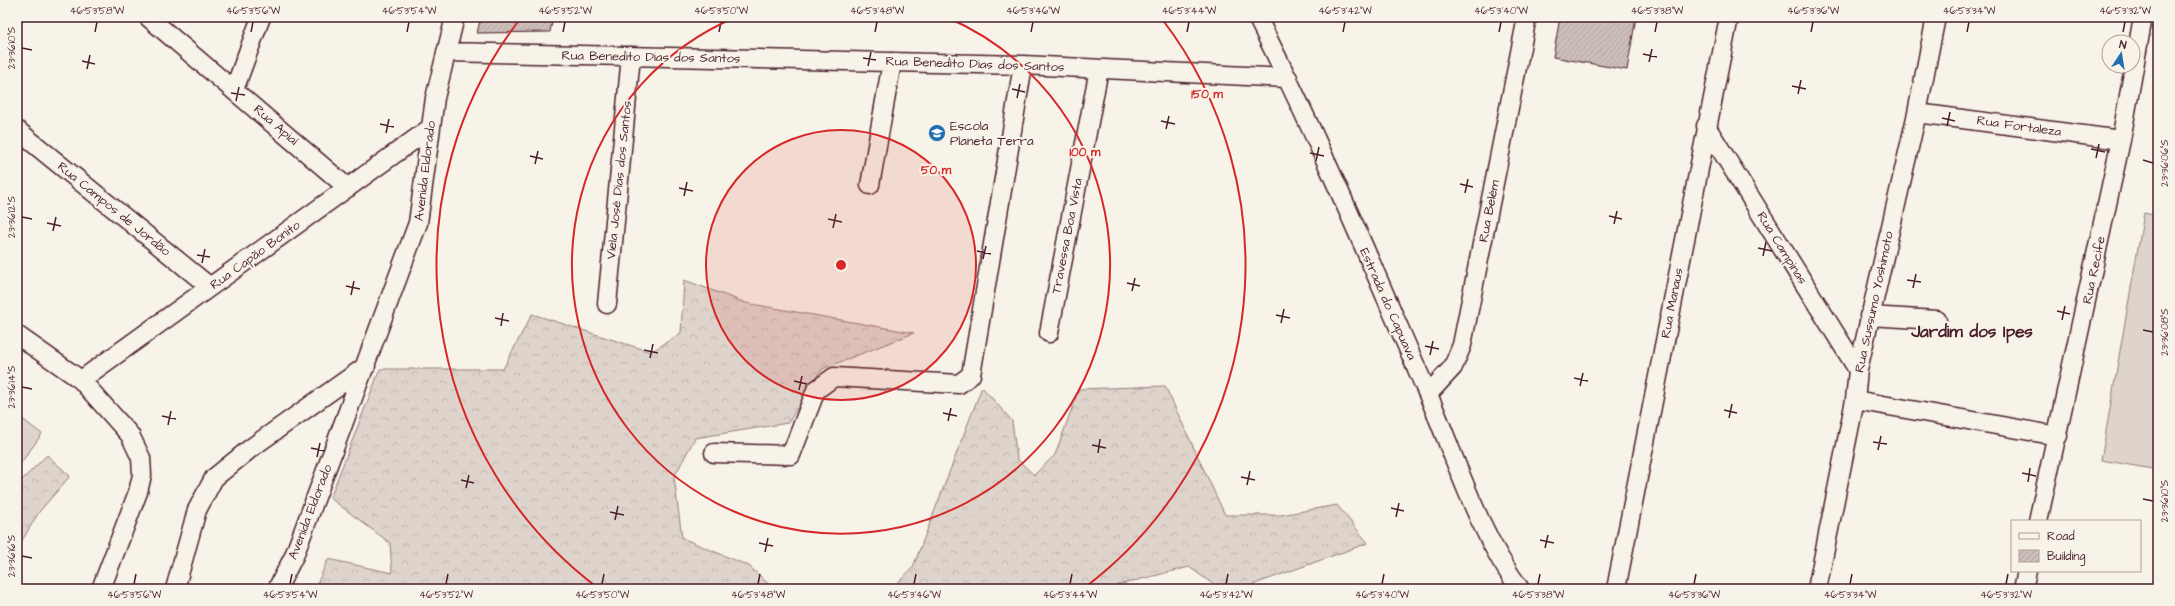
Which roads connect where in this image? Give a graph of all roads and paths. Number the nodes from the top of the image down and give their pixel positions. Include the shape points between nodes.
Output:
1 (148, 17) edge
2 (261, 17) edge
3 (455, 17) edge
4 (1257, 17) edge
5 (1526, 17) edge
6 (1728, 17) edge
7 (1936, 17) edge
8 (2143, 17) edge
9 (2158, 18) edge
10 (446, 52) junction
11 (631, 56) junction
12 (892, 62) junction
13 (1023, 64) junction
14 (1098, 69) junction
15 (1288, 78) junction
16 (234, 90) junction
17 (1917, 112) junction
18 (1706, 126) junction
19 (429, 129) junction
20 (17, 130) edge
21 (2121, 140) junction
22 (870, 185) dead end
23 (348, 188) junction
24 (210, 287) junction
25 (607, 304) dead end
26 (1869, 316) junction
27 (1936, 320) dead end
28 (1049, 333) dead end
29 (17, 335) edge
30 (366, 366) junction
31 (1858, 370) junction
32 (81, 380) junction
33 (1428, 394) junction
34 (1855, 400) junction
35 (2058, 436) junction
36 (714, 453) dead end
37 (2038, 520) edge
38 (2027, 572) edge
39 (101, 589) edge
40 (175, 589) edge
41 (276, 589) edge
42 (1520, 589) edge
43 (1616, 589) edge
44 (1817, 589) edge
45 (2023, 589) edge

1 - 16 street, Rua Apiaí
2 - 16 street
3 - 10 street, Avenida Eldorado
4 - 15 street, Estrada do Capuava
5 - 33 street, Rua Belém via 1462,345 1452,367
6 - 18 street, Rua Manaus
7 - 17 street, Rua Sussumo Yoshimoto
8 - 9 street
8 - 21 street, Rua Recife
10 - 11 street, Rua Benedito Dias dos Santos
10 - 19 street, Avenida Eldorado
11 - 12 street, Rua Benedito Dias dos Santos
11 - 25 street, Viela José Dias dos Santos
12 - 13 street, Rua Benedito Dias dos Santos
12 - 22 street
13 - 14 street, Rua Benedito Dias dos Santos
13 - 36 street via 971,375 959,384 834,377 816,390 791,456
14 - 15 street, Rua Benedito Dias dos Santos
14 - 28 street, Travessa Boa Vista
15 - 33 street, Estrada do Capuava
16 - 23 street, Rua Apiaí
17 - 21 street, Rua Fortaleza
17 - 26 street, Rua Sussumo Yoshimoto
18 - 31 street, Rua Campinas
18 - 43 street, Rua Manaus
19 - 23 street, Rua Capão Bonito
19 - 30 street, Avenida Eldorado via 418,223
20 - 24 street, Rua Campos de Jordão
21 - 35 street, Rua Recife
23 - 24 street, Rua Capão Bonito
24 - 32 street, Rua Capão Bonito
26 - 27 street
26 - 31 street, Rua Sussumo Yoshimoto
29 - 32 street
30 - 40 street via 251,448 214,478 197,510
30 - 41 street, Avenida Eldorado via 294,556
31 - 34 street, Rua Sussumo Yoshimoto
32 - 39 street via 133,441 141,458 142,475 138,492
33 - 42 street, Estrada do Capuava via 1500,562
34 - 35 street
34 - 44 street, Rua Sussumo Yoshimoto
35 - 37 street, Rua Recife
38 - 45 street

